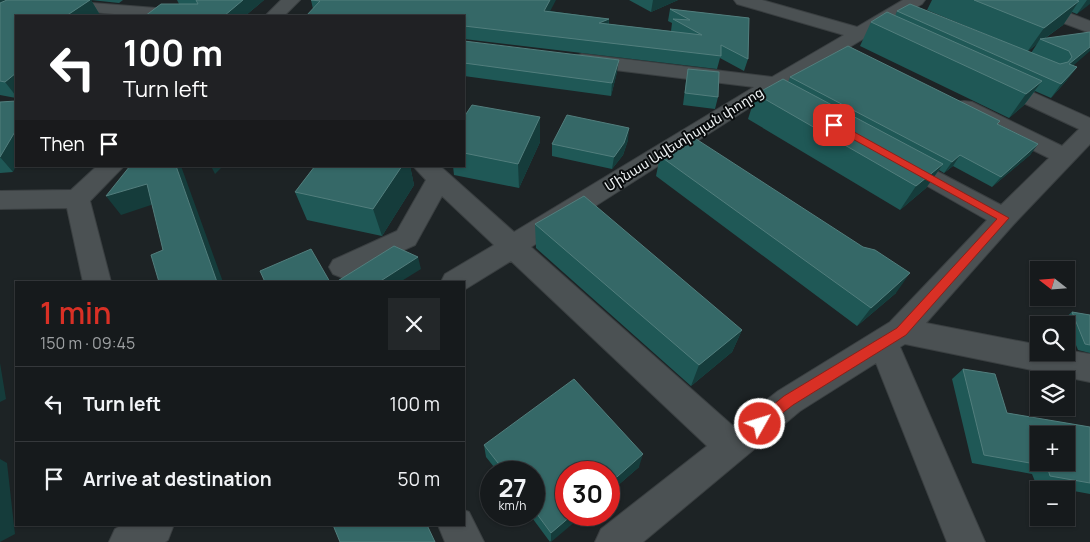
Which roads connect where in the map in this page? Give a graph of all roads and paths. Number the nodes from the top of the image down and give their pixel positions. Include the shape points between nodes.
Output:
1 (292, 0) edge
2 (743, 0) edge
3 (1019, 0) edge
4 (37, 2) edge
5 (912, 8) edge
6 (183, 15) edge
7 (275, 15) edge
8 (1090, 27) edge
9 (874, 31) junction
10 (838, 45) junction
11 (561, 58) edge
12 (864, 58) edge
13 (981, 76) edge
14 (770, 85) junction
15 (943, 97) edge
16 (792, 102) edge
17 (1090, 126) edge
18 (1090, 131) edge
19 (683, 140) junction
20 (885, 153) edge
21 (707, 156) edge
22 (1066, 156) junction
23 (111, 167) edge
24 (432, 172) edge
25 (77, 199) junction
26 (0, 200) edge
27 (1004, 218) junction
28 (513, 245) junction
29 (343, 267) dead end
30 (97, 281) edge
31 (457, 281) edge
32 (892, 337) junction
33 (1090, 368) edge
34 (732, 447) junction
35 (457, 526) edge
36 (465, 542) edge
37 (614, 542) edge
38 (966, 542) edge

1 - 7 street
2 - 9 street
3 - 8 street
4 - 6 street
5 - 9 street, Մինաս Ավետիսյան փողոց
9 - 10 street, Մինաս Ավետիսյան փողոց
10 - 12 street
10 - 14 street, Մինաս Ավետիսյան փողոց
11 - 14 street
13 - 17 street
14 - 16 street
14 - 19 street, Մինաս Ավետիսյան փողոց
15 - 22 street
18 - 22 street
19 - 21 street
19 - 28 street, Մինաս Ավետիսյան փողոց
20 - 27 street
22 - 27 street
23 - 25 street
24 - 28 street
24 - 29 street via 406,238
25 - 26 street
25 - 30 street
27 - 32 street
28 - 31 street, Մինաս Ավետիսյան փողոց
28 - 34 street
32 - 33 street
32 - 34 street via 789,401
32 - 38 street
34 - 37 street
35 - 36 street

